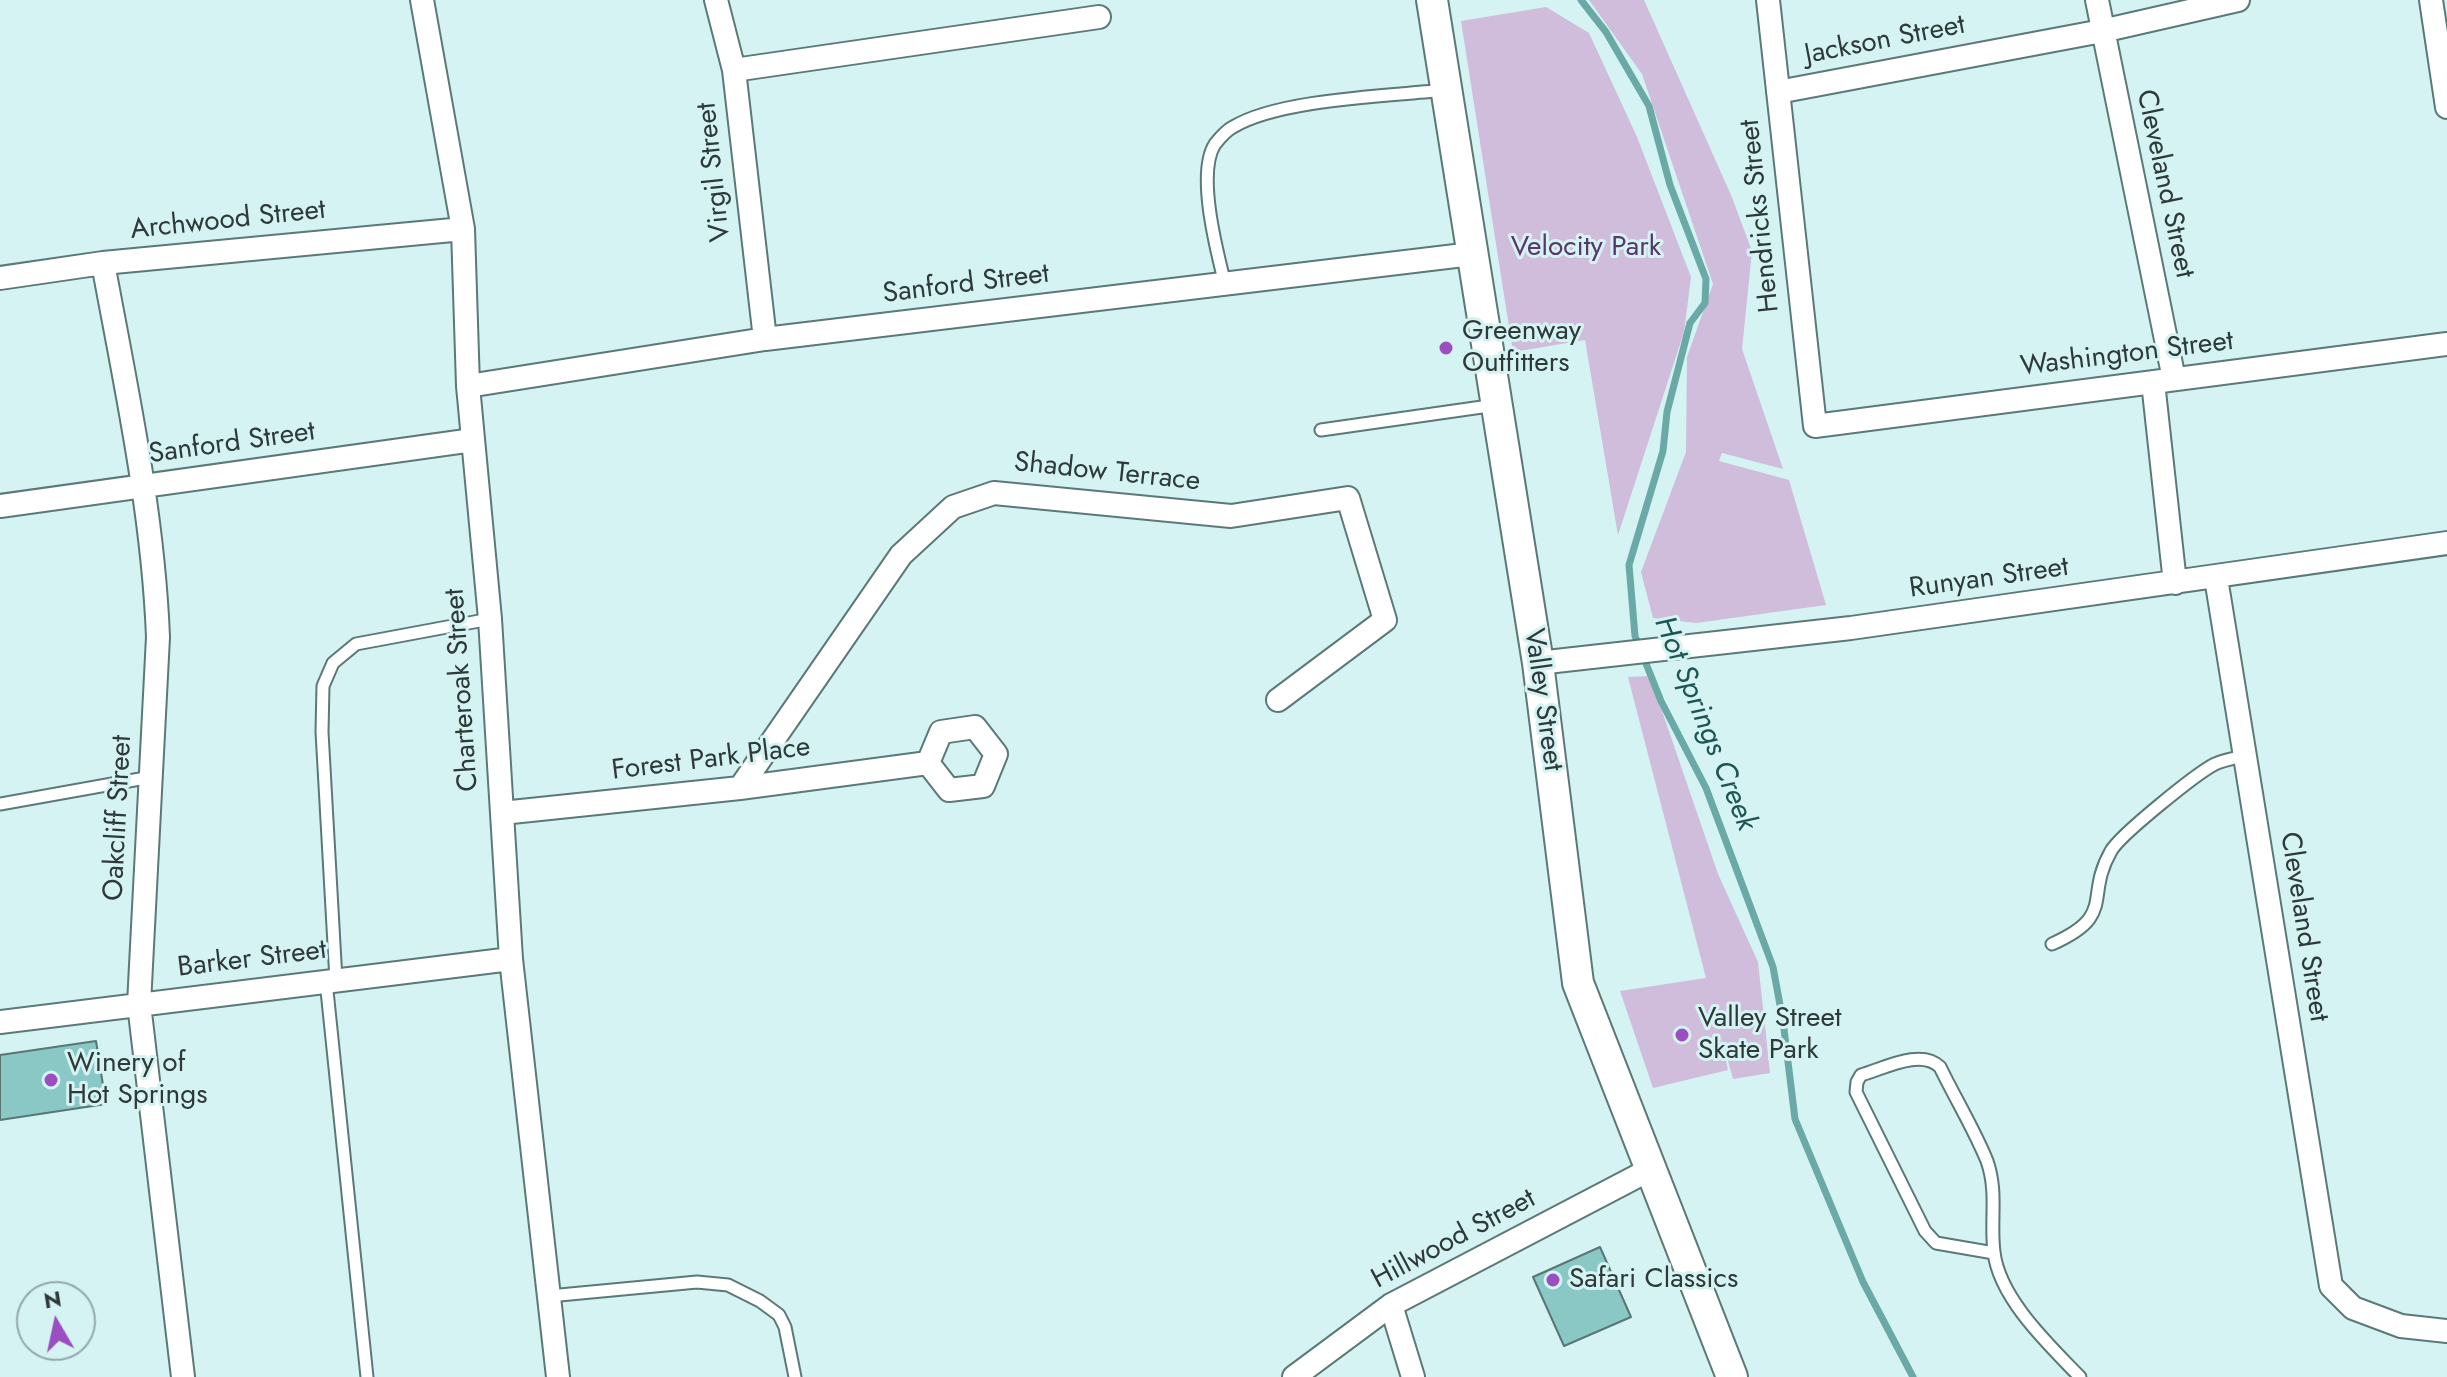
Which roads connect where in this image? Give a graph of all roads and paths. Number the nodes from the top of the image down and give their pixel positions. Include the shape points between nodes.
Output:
1 (422, 0) edge
2 (716, 0) edge
3 (1432, 0) edge
4 (1768, 0) edge
5 (2097, 0) edge
6 (2238, 0) edge
7 (2431, 0) edge
8 (1099, 17) dead end
9 (2102, 31) junction
10 (734, 70) junction
11 (1446, 90) junction
12 (1778, 92) junction
13 (2447, 107) edge
14 (463, 229) junction
15 (1472, 254) junction
16 (103, 263) junction
17 (0, 278) edge
18 (1225, 284) junction
19 (765, 339) junction
20 (2447, 344) edge
21 (2163, 380) junction
22 (468, 386) junction
23 (1497, 405) junction
24 (1815, 426) joint
25 (1321, 430) dead end
26 (473, 440) junction
27 (144, 486) junction
28 (0, 506) edge
29 (2447, 543) edge
30 (2216, 578) junction
31 (2175, 583) junction
32 (490, 619) junction
33 (1538, 663) junction
34 (1278, 700) dead end
35 (2245, 756) junction
36 (928, 763) dead end
37 (151, 777) junction
38 (740, 788) junction
39 (0, 804) edge
40 (502, 813) junction
41 (2052, 944) dead end
42 (511, 959) junction
43 (331, 981) junction
44 (139, 1004) junction
45 (0, 1022) edge
46 (1651, 1169) junction
47 (1994, 1253) junction
48 (549, 1296) junction
49 (1391, 1305) junction
50 (2447, 1331) edge
51 (183, 1377) edge
52 (367, 1377) edge
53 (558, 1377) edge
54 (795, 1377) edge
55 (1294, 1377) edge
56 (1413, 1377) edge
57 (1732, 1377) edge
58 (2080, 1377) edge

1 - 14 street, Charteroak Street
2 - 10 street, Virgil Street
3 - 11 street, Valley Street
4 - 12 street, Hendricks Street
5 - 9 street, Cleveland Street
6 - 9 street, Jackson Street
7 - 13 street
8 - 10 street
9 - 12 street, Jackson Street
9 - 21 street, Cleveland Street
10 - 19 street, Virgil Street
11 - 15 street, Valley Street
11 - 18 lane via 1300,106 1231,127 1214,146 1208,192 1210,227
12 - 24 street, Hendricks Street
14 - 16 street, Archwood Street
14 - 22 street, Charteroak Street
15 - 18 street, Sanford Street
15 - 23 street, Valley Street
16 - 17 street, Archwood Street
16 - 27 street, Oakcliff Street
18 - 19 street, Sanford Street
19 - 22 street, Sanford Street
20 - 21 street, Washington Street
21 - 24 street, Washington Street
21 - 31 street, Cleveland Street
22 - 26 street, Charteroak Street
23 - 25 lane
23 - 33 street, Valley Street
26 - 27 street, Sanford Street
26 - 32 street, Charteroak Street
27 - 28 street, Sanford Street
27 - 37 street, Oakcliff Street via 158,637
29 - 30 street, Runyan Street
30 - 31 street, Runyan Street
30 - 35 street, Cleveland Street
31 - 33 street, Runyan Street via 1851,628
32 - 40 street, Charteroak Street
32 - 43 lane via 356,644 333,663 323,686 322,732
33 - 46 street, Valley Street via 1578,983
34 - 38 street, Shadow Terrace via 1385,620 1348,498 1231,516 994,493 953,507 901,555
35 - 41 lane via 2215,765 2166,799 2112,849 2101,875 2097,907 2087,924
35 - 50 street, Cleveland Street via 2331,1286 2353,1308 2401,1326
36 - 38 street, Forest Park Place
37 - 39 lane
37 - 44 street, Oakcliff Street
38 - 40 street, Forest Park Place
40 - 42 street, Charteroak Street
42 - 43 street, Barker Street
42 - 48 street, Charteroak Street
43 - 44 street, Barker Street
43 - 52 lane
44 - 45 street, Barker Street
44 - 51 street, Oakcliff Street
46 - 49 street, Hillwood Street
46 - 57 street, Valley Street
47 - 47 lane via 1995,1202 1986,1161 1940,1067 1920,1058 1861,1075 1856,1092 1925,1231 1936,1243
47 - 58 lane via 2011,1298
48 - 53 street, Charteroak Street
48 - 54 lane via 697,1282 728,1285 779,1315
49 - 55 street, Hillwood Street
49 - 56 street

